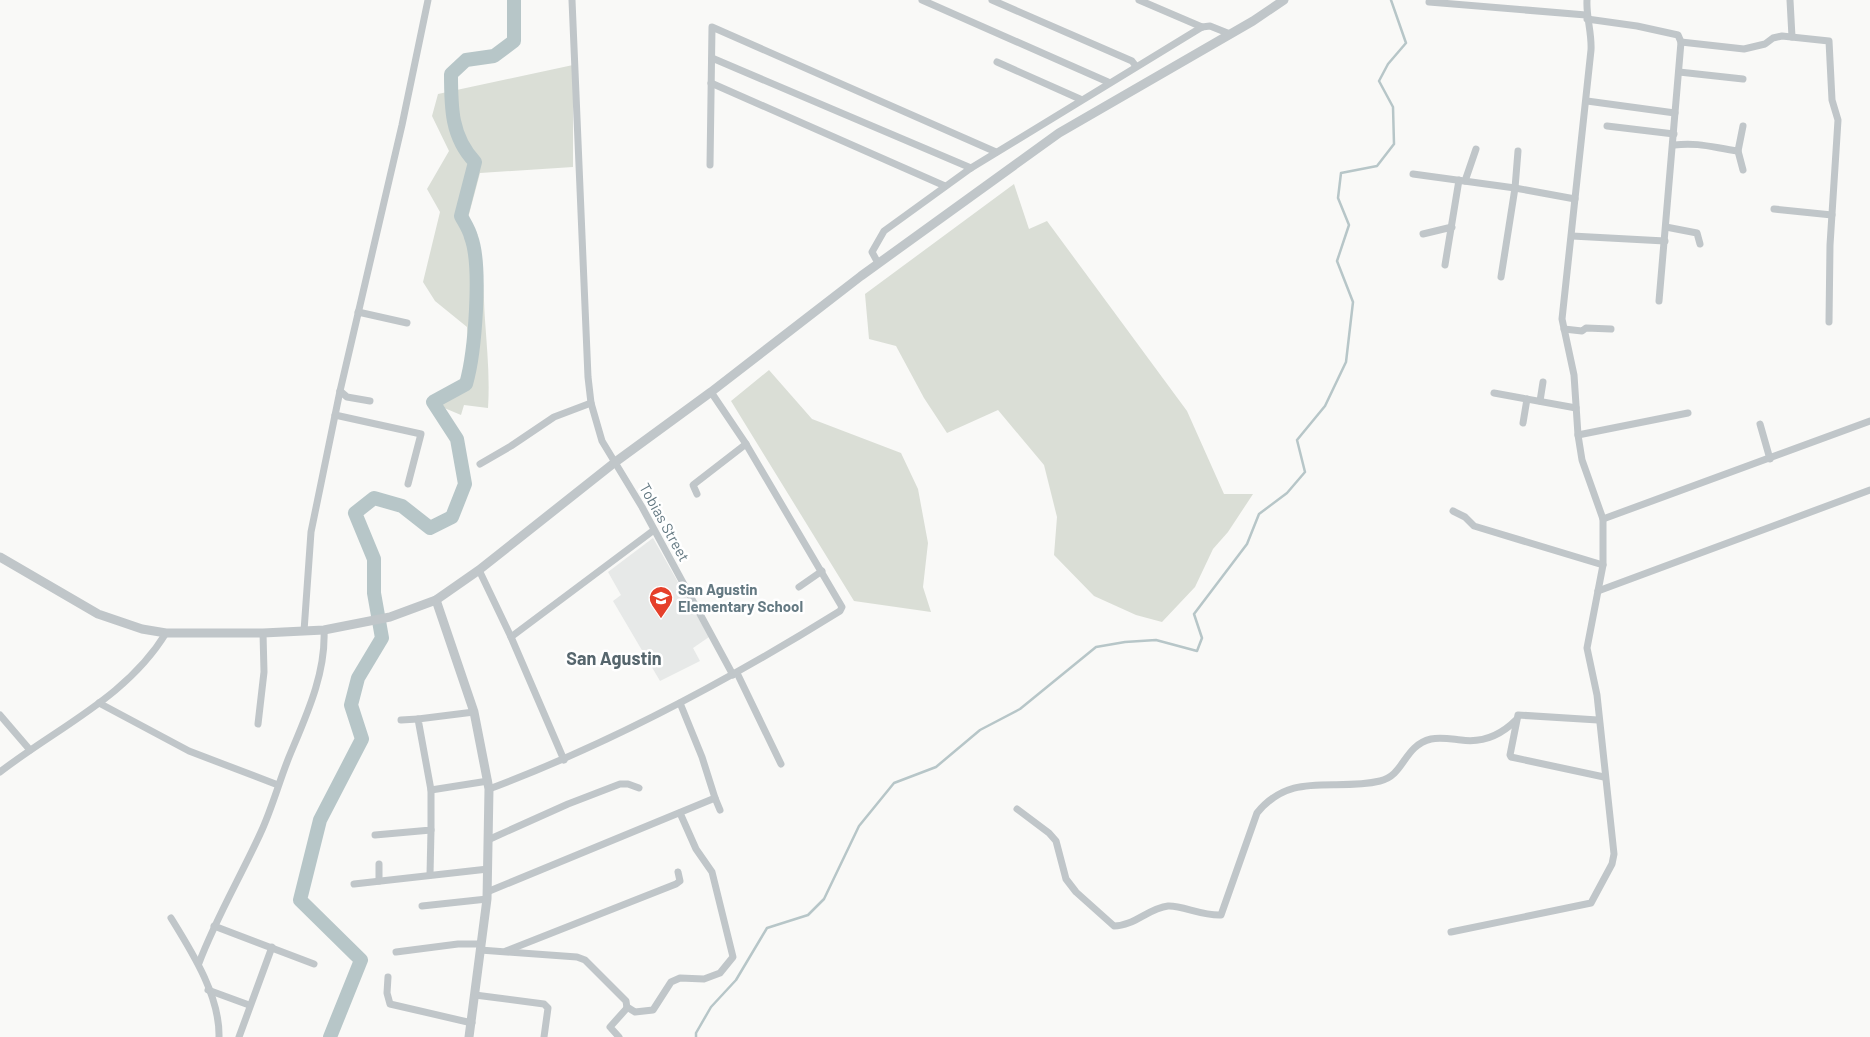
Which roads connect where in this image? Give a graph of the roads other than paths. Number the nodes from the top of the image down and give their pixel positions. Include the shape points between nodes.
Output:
1 (428, 0) edge
2 (572, 0) edge
3 (922, 0) edge
4 (992, 0) edge
5 (1139, 0) edge
6 (1284, 0) edge
7 (1586, 0) edge
8 (1790, 0) edge
9 (1429, 2) dead end
10 (1586, 17) junction
11 (1202, 27) junction
12 (1230, 34) junction
13 (1792, 37) junction
14 (1681, 42) junction
15 (712, 58) junction
16 (997, 62) dead end
17 (1135, 65) junction
18 (1679, 72) junction
19 (1743, 79) dead end
20 (1108, 82) junction
21 (712, 83) junction
22 (1080, 99) junction
23 (1587, 101) junction
24 (1675, 113) junction
25 (1606, 126) dead end
26 (1743, 126) dead end
27 (1674, 134) junction
28 (1674, 145) junction
29 (1476, 149) dead end
30 (1518, 151) dead end
31 (1738, 151) junction
32 (996, 152) junction
33 (710, 165) dead end
34 (971, 168) junction
35 (1743, 170) dead end
36 (1414, 174) dead end
37 (1462, 181) junction
38 (945, 186) junction
39 (1515, 188) junction
40 (1575, 199) junction
41 (1774, 208) dead end
42 (1832, 215) junction
43 (1452, 226) junction
44 (1666, 227) junction
45 (1423, 234) dead end
46 (1572, 236) junction
47 (1665, 241) junction
48 (1700, 244) dead end
49 (878, 263) junction
50 (1445, 265) dead end
51 (1501, 277) dead end
52 (1659, 301) dead end
53 (358, 312) junction
54 (1829, 322) dead end
55 (407, 323) dead end
56 (1564, 329) junction
57 (1610, 329) dead end
58 (1543, 382) dead end
59 (340, 390) junction
60 (712, 392) junction
61 (1494, 393) dead end
62 (1527, 399) junction
63 (370, 401) dead end
64 (1540, 402) junction
65 (591, 403) junction
66 (1576, 408) junction
67 (1688, 414) dead end
68 (335, 415) junction
69 (1870, 420) edge
70 (1523, 424) dead end
71 (1760, 424) dead end
72 (1578, 435) junction
73 (746, 444) junction
74 (1770, 459) junction
75 (614, 463) junction
76 (480, 464) dead end
77 (408, 484) dead end
78 (1870, 490) edge
79 (697, 494) dead end
80 (1453, 511) dead end
81 (1603, 519) junction
82 (654, 530) junction
83 (0, 557) edge
84 (1603, 565) junction
85 (479, 570) junction
86 (822, 571) junction
87 (800, 587) dead end
88 (1598, 591) junction
89 (436, 600) junction
90 (324, 630) junction
91 (304, 632) junction
92 (166, 633) junction
93 (263, 633) junction
94 (511, 637) junction
95 (735, 674) junction
96 (100, 703) junction
97 (680, 703) junction
98 (474, 712) junction
99 (0, 715) edge
100 (418, 719) junction
101 (401, 720) dead end
102 (1516, 720) junction
103 (1598, 720) junction
104 (258, 724) dead end
105 (30, 750) junction
106 (564, 760) junction
107 (781, 764) dead end
108 (0, 772) edge
109 (1604, 777) junction
110 (278, 785) junction
111 (489, 785) junction
112 (639, 788) dead end
113 (431, 790) junction
114 (715, 798) junction
115 (1017, 809) dead end
116 (720, 810) dead end
117 (680, 813) junction
118 (431, 830) junction
119 (375, 835) dead end
120 (490, 839) junction
121 (379, 864) dead end
122 (488, 869) junction
123 (678, 872) dead end
124 (430, 875) junction
125 (379, 881) junction
126 (354, 884) dead end
127 (487, 895) junction
128 (422, 906) dead end
129 (171, 918) dead end
130 (214, 926) junction
131 (1451, 932) dead end
132 (272, 947) junction
133 (481, 947) junction
134 (396, 952) dead end
135 (504, 952) junction
136 (199, 963) junction
137 (314, 964) dead end
138 (388, 977) dead end
139 (208, 990) junction
140 (475, 995) junction
141 (249, 1005) junction
142 (627, 1006) junction
143 (472, 1023) junction
144 (219, 1037) edge
145 (239, 1037) edge
146 (470, 1037) edge
147 (544, 1037) edge
148 (619, 1037) edge

1 - 53 street
2 - 65 street, Tobias Street
3 - 20 street
4 - 17 street
5 - 11 street
6 - 12 street
7 - 10 street
8 - 13 street
9 - 10 street
10 - 14 street via 1678,35
10 - 23 street via 1592,41
11 - 12 street via 1210,26
11 - 17 street
12 - 49 street via 1059,133
13 - 14 street via 1773,38 1766,44 1744,49
13 - 42 street via 1825,40 1830,45 1832,100 1838,120
14 - 18 street
15 - 21 street
15 - 32 street via 712,27
15 - 34 street
16 - 22 street
17 - 20 street
18 - 19 street
18 - 24 street
20 - 22 street
21 - 33 street
21 - 38 street
22 - 32 street
23 - 24 street
23 - 40 street
24 - 27 street
25 - 27 street
26 - 31 street
27 - 28 street
28 - 31 street via 1687,143
28 - 44 street
29 - 37 street
30 - 39 street
31 - 35 street
32 - 34 street
34 - 38 street
36 - 37 street
37 - 39 street
37 - 43 street
38 - 49 street via 884,231 872,252
39 - 40 street
39 - 51 street
40 - 46 street
41 - 42 street
42 - 54 street
43 - 45 street
43 - 50 street
44 - 47 street
44 - 48 street via 1698,232
46 - 47 street
46 - 56 street via 1562,319
47 - 52 street
49 - 60 street
53 - 55 street
53 - 59 street
56 - 57 street
56 - 66 street via 1574,375
58 - 64 street
59 - 63 street via 347,398
59 - 68 street
60 - 73 street
60 - 75 street
61 - 62 street
62 - 64 street
62 - 70 street
64 - 66 street
65 - 75 street, Tobias Street via 602,441
65 - 76 street via 554,417
66 - 72 street
67 - 72 street
68 - 77 street via 421,434
68 - 91 street via 311,532
69 - 74 street
71 - 74 street
72 - 81 street via 1590,488
73 - 79 street via 693,485
73 - 86 street
74 - 81 street
75 - 82 street, Tobias Street
75 - 85 street
78 - 88 street
80 - 84 street via 1474,526
81 - 84 street
82 - 94 street
82 - 95 street, Tobias Street
83 - 92 street via 98,614 142,629
84 - 88 street
85 - 89 street
85 - 94 street
86 - 87 street
86 - 95 street via 841,603 840,611
88 - 103 street via 1588,648
89 - 90 street via 390,617
89 - 98 street
90 - 91 street
90 - 110 street via 323,664
91 - 93 street
92 - 93 street
92 - 96 street via 139,670
93 - 104 street
94 - 106 street
95 - 97 street
95 - 107 street, Tobias Street
96 - 105 street
96 - 110 street via 189,751
97 - 106 street
97 - 114 street
98 - 100 street
98 - 111 street
99 - 105 street
100 - 101 street
100 - 113 street
102 - 103 street via 1520,714
102 - 109 street via 1510,757
102 - 115 street via 1505,730 1482,740 1441,738 1423,742 1407,755 1389,779 1356,784 1310,784 1278,793 1257,813 1222,915 1212,916 1168,906 1114,926 1066,879 1056,842 1049,833
103 - 109 street
105 - 108 street
106 - 111 street
109 - 131 street via 1614,858 1592,902
110 - 130 street via 260,833
111 - 113 street
111 - 120 street
112 - 120 street via 628,784 609,788
113 - 118 street
114 - 116 street
114 - 117 street
117 - 127 street
117 - 142 street via 696,849 712,872 732,957 720,973 704,979 680,978 671,982 653,1010 635,1012
118 - 119 street
118 - 124 street
120 - 122 street
121 - 125 street
122 - 124 street
122 - 127 street
123 - 135 street via 680,881 676,884
124 - 125 street
125 - 126 street
127 - 128 street
127 - 133 street
129 - 136 street
130 - 132 street
130 - 136 street
132 - 137 street
132 - 141 street
133 - 134 street via 458,944
133 - 135 street
133 - 140 street
135 - 142 street via 581,958 626,1001
136 - 139 street
138 - 143 street via 390,1004
139 - 141 street
139 - 144 street
140 - 143 street
140 - 147 street via 544,1004 548,1008
141 - 145 street
142 - 148 street via 610,1027
143 - 146 street

